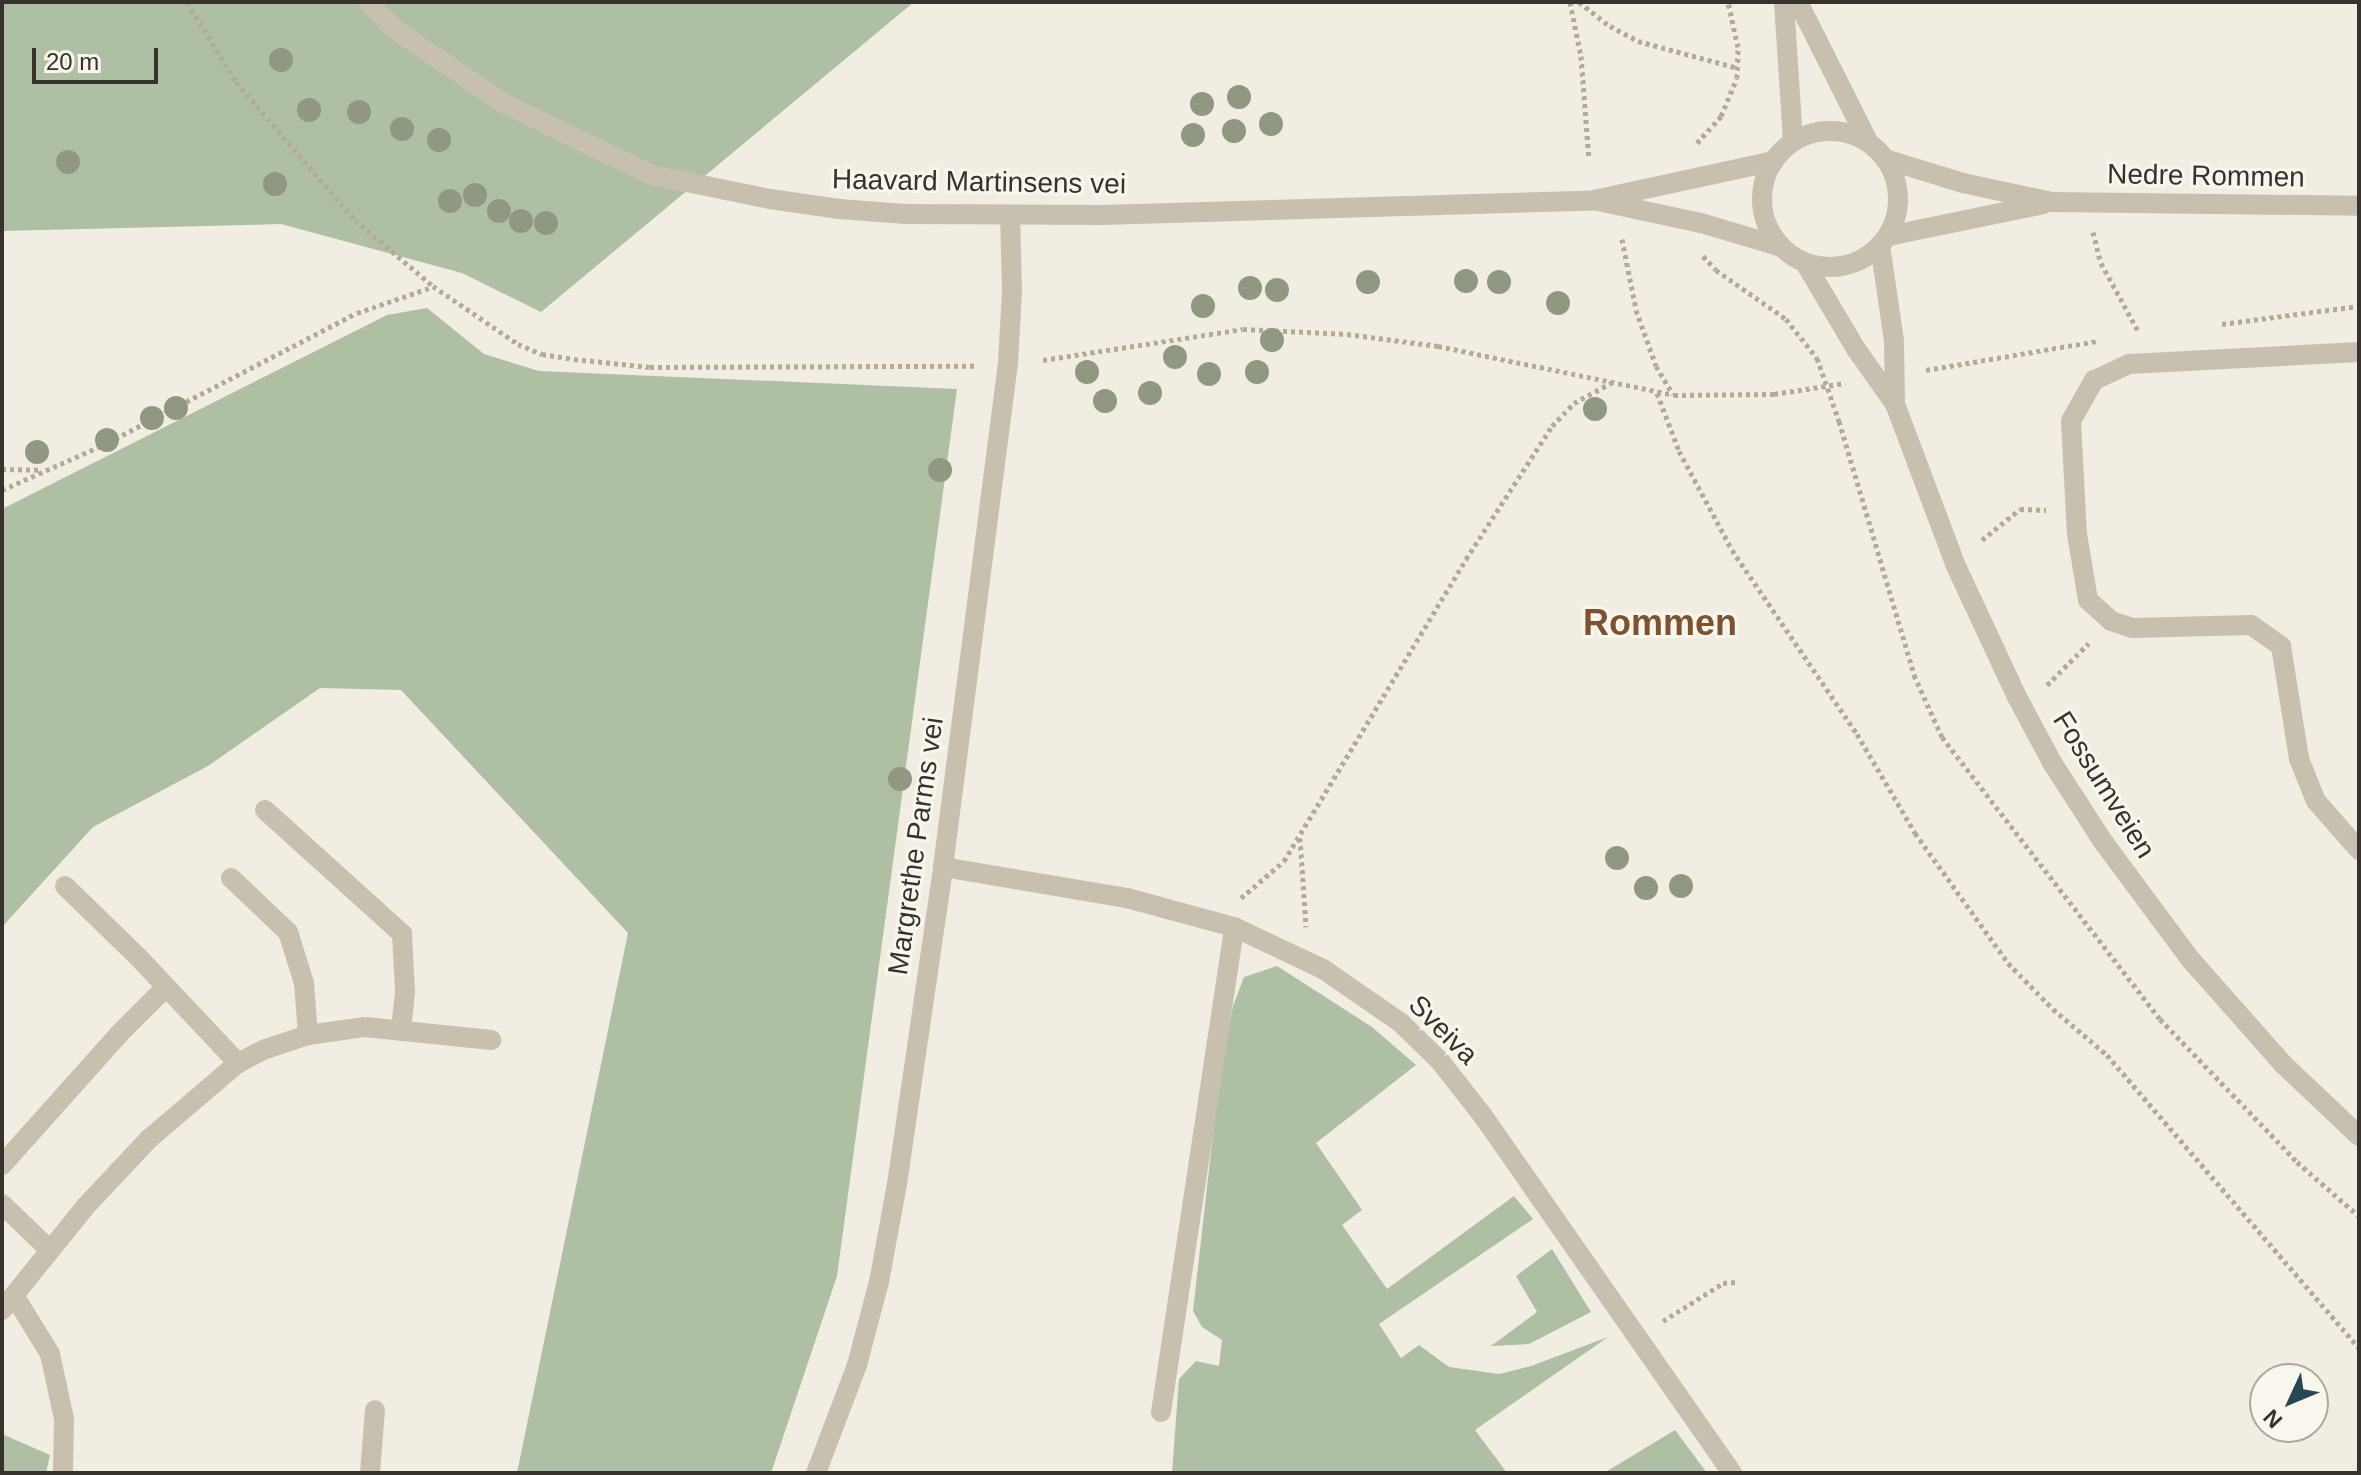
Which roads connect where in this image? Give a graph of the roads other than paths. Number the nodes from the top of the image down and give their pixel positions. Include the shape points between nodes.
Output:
1 (368, 2) edge
2 (1784, 2) edge
3 (1798, 2) edge
4 (1793, 142) junction
5 (1869, 143) junction
6 (1885, 159) junction
7 (1774, 161) junction
8 (1594, 200) junction
9 (2052, 202) junction
10 (2359, 206) edge
11 (1010, 216) junction
12 (1884, 241) junction
13 (1782, 247) junction
14 (1805, 263) junction
15 (2359, 352) edge
16 (1896, 408) junction
17 (265, 810) dead end
18 (2359, 850) edge
19 (943, 867) junction
20 (231, 878) dead end
21 (65, 886) dead end
22 (1234, 927) junction
23 (166, 987) junction
24 (401, 1031) junction
25 (308, 1035) junction
26 (491, 1040) dead end
27 (238, 1063) junction
28 (2359, 1136) edge
29 (2, 1165) edge
30 (2, 1204) edge
31 (50, 1250) junction
32 (8, 1303) edge
33 (375, 1410) dead end
34 (1161, 1412) dead end
35 (63, 1473) edge
36 (370, 1473) edge
37 (816, 1473) edge
38 (1732, 1473) edge

1 - 11 street, Haavard Martinsens vei via 393,28 505,104 652,175 839,209
2 - 4 street
3 - 5 street
4 - 5 street via 1831,131
4 - 7 street
5 - 6 street
6 - 9 street, Nedre Rommen
6 - 12 street via 1898,198 1896,218
7 - 8 street, Haavard Martinsens vei
7 - 13 street via 1766,178 1764,215
8 - 11 street, Haavard Martinsens vei
8 - 13 street, Haavard Martinsens vei
9 - 10 street, Nedre Rommen
9 - 12 street, Nedre Rommen
11 - 19 street, Margrethe Parms vei via 1008,363
12 - 14 street via 1846,266
12 - 16 street, Fossumveien, bridge
13 - 14 street
14 - 16 street, Fossumveien, bridge
15 - 18 street via 2129,364 2094,380 2071,421 2088,600 2111,621 2132,628 2251,625 2281,646 2299,759 2316,801
16 - 28 street, Fossumveien via 1955,564 2017,697 2104,843 2238,1015
17 - 24 street via 402,934
19 - 22 street, Sveiva via 1127,898
19 - 37 street, Margrethe Parms vei via 879,1282 857,1365
20 - 25 street via 288,932 304,983
21 - 23 street
22 - 34 street
22 - 38 street, Sveiva via 1308,960 1364,994 1440,1061
23 - 27 street
23 - 29 street
24 - 25 street via 365,1027
24 - 26 street
25 - 27 street
27 - 31 street via 149,1139
30 - 31 street
31 - 32 street
32 - 35 street via 50,1354 64,1419
33 - 36 street

